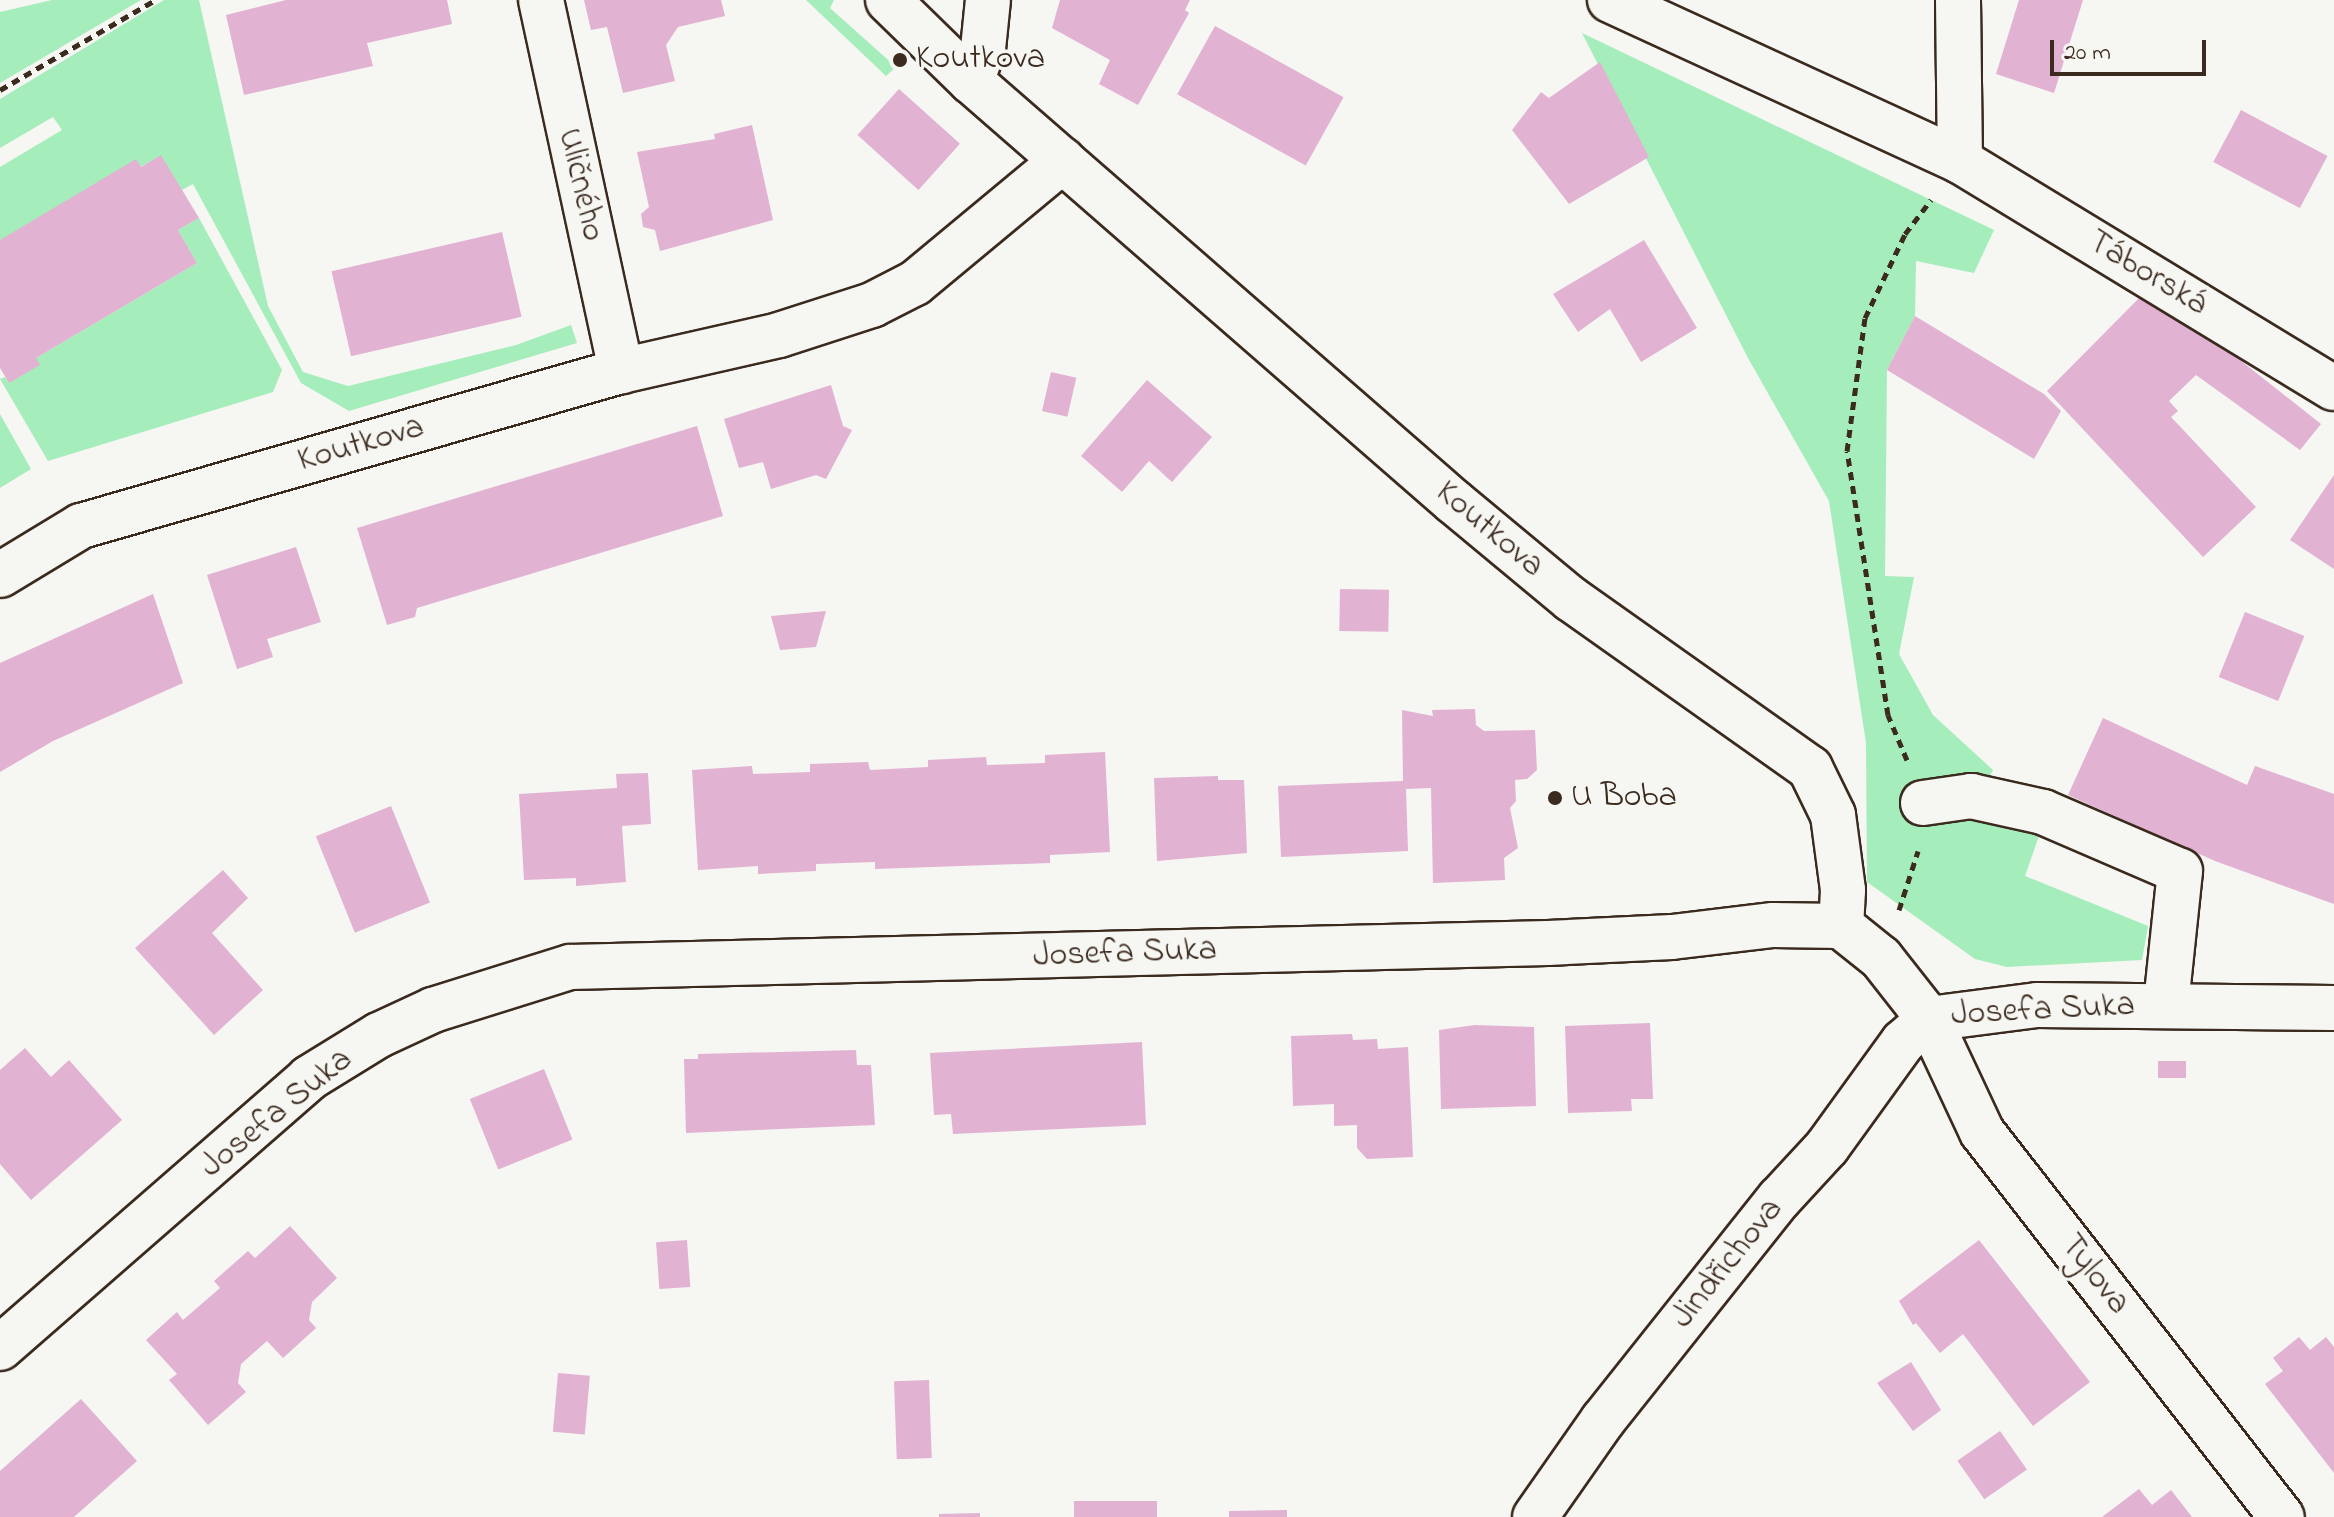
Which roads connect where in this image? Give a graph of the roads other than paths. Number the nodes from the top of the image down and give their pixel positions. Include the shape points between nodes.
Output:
1 (541, 0) edge
2 (888, 0) edge
3 (988, 0) edge
4 (1958, 0) edge
5 (1639, 6) edge
6 (971, 81) junction
7 (1063, 160) junction
8 (1960, 161) junction
9 (621, 371) junction
10 (2334, 388) edge
11 (0, 575) edge
12 (1923, 803) road end
13 (1856, 938) junction
14 (2166, 1005) junction
15 (2334, 1008) edge
16 (1929, 1019) junction
17 (0, 1348) edge
18 (1535, 1517) edge
19 (2282, 1517) edge

1 - 9 street, Uličného
2 - 6 street, Koutkova
3 - 6 street via 983,49
4 - 8 street
5 - 8 street, Táborská
6 - 7 street, Koutkova
7 - 9 street, Koutkova via 915,283 872,305 779,335
7 - 13 street, Koutkova via 1571,599 1810,768 1833,815
8 - 10 street, Táborská
9 - 11 street, Koutkova via 81,526
12 - 14 street via 1971,796 2043,812 2180,871
13 - 16 street, Josefa Suka
13 - 17 street, Josefa Suka via 1773,925 1548,943 570,967 433,1010 379,1035 309,1078
14 - 15 street, Josefa Suka
14 - 16 street, Josefa Suka via 2037,1005
16 - 18 street, Jindřichova via 1903,1042 1827,1147 1779,1199 1603,1420
16 - 19 street, Tylova via 1982,1132

